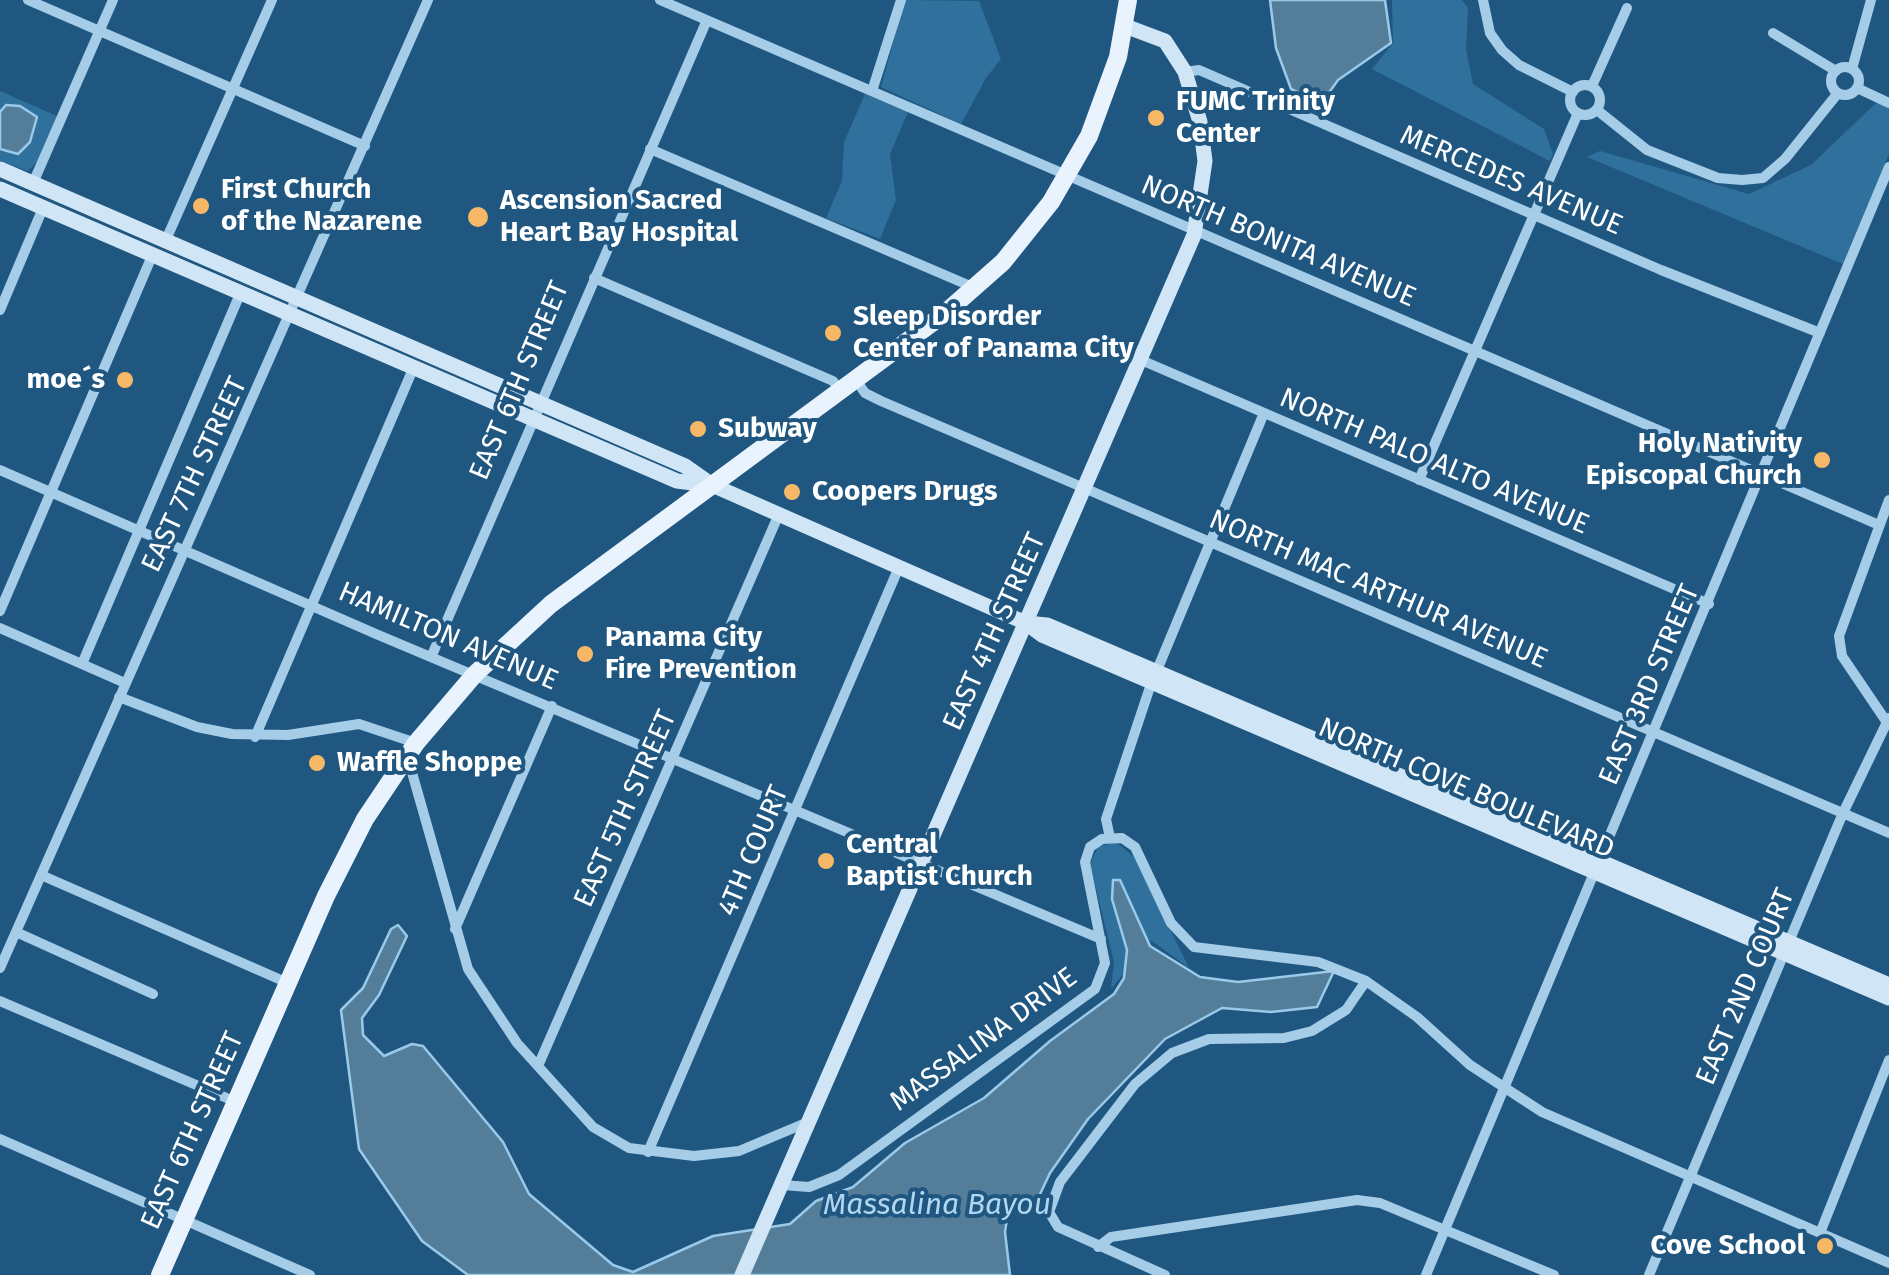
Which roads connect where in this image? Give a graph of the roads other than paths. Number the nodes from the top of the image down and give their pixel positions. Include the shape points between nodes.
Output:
1 (28, 0) edge
2 (114, 0) edge
3 (272, 0) edge
4 (428, 0) edge
5 (660, 0) edge
6 (901, 0) edge
7 (1128, 0) edge
8 (1482, 0) edge
9 (1871, 0) edge
10 (1628, 8) dead end
11 (707, 20) junction
12 (1125, 26) junction
13 (100, 32) junction
14 (1773, 33) dead end
15 (1852, 69) junction
16 (1836, 71) junction
17 (1185, 72) junction
18 (1592, 86) junction
19 (234, 88) junction
20 (1858, 88) junction
21 (872, 91) junction
22 (1573, 92) junction
23 (1838, 93) junction
24 (1889, 103) edge
25 (1597, 110) junction
26 (1578, 114) junction
27 (365, 146) junction
28 (650, 149) junction
29 (1889, 167) edge
30 (0, 169) edge
31 (1068, 176) junction
32 (0, 181) edge
33 (33, 184) junction
34 (0, 189) edge
35 (1884, 192) edge
36 (43, 208) junction
37 (1531, 214) junction
38 (126, 224) junction
39 (1196, 230) junction
40 (166, 242) junction
41 (152, 256) junction
42 (214, 263) junction
43 (594, 278) junction
44 (976, 288) junction
45 (240, 294) junction
46 (299, 300) junction
47 (0, 310) edge
48 (292, 316) junction
49 (1820, 333) junction
50 (1474, 350) junction
51 (1141, 360) junction
52 (413, 369) junction
53 (848, 385) junction
54 (540, 404) junction
55 (1264, 414) junction
56 (533, 420) junction
57 (0, 470) edge
58 (1763, 474) junction
59 (1420, 480) junction
60 (712, 485) junction
61 (1085, 488) junction
62 (50, 492) junction
63 (1889, 500) edge
64 (779, 514) junction
65 (1879, 525) junction
66 (139, 528) junction
67 (1211, 543) junction
68 (185, 548) junction
69 (899, 567) junction
70 (310, 603) junction
71 (1709, 604) junction
72 (0, 611) edge
73 (1026, 623) junction
74 (0, 628) edge
75 (432, 655) junction
76 (82, 664) junction
77 (475, 674) junction
78 (1155, 677) junction
79 (125, 683) junction
80 (119, 697) junction
81 (552, 706) junction
82 (1887, 719) edge
83 (1654, 732) junction
84 (254, 737) junction
85 (412, 749) junction
86 (673, 757) junction
87 (796, 810) junction
88 (1843, 813) junction
89 (1889, 833) edge
90 (1110, 838) junction
91 (922, 864) junction
92 (1598, 866) junction
93 (41, 876) junction
94 (454, 930) junction
95 (16, 932) junction
96 (1101, 940) junction
97 (1787, 947) junction
98 (0, 968) edge
99 (1366, 982) junction
100 (288, 983) junction
101 (1889, 984) edge
102 (153, 994) dead end
103 (1889, 998) edge
104 (0, 1001) edge
105 (1889, 1060) edge
106 (538, 1066) junction
107 (1504, 1090) junction
108 (236, 1102) junction
109 (809, 1122) junction
110 (0, 1140) edge
111 (648, 1152) junction
112 (1690, 1177) junction
113 (782, 1185) junction
114 (184, 1220) junction
115 (1445, 1230) junction
116 (1820, 1233) junction
117 (1098, 1247) junction
118 (1889, 1263) edge
119 (160, 1275) edge
120 (310, 1275) edge
121 (742, 1275) edge
122 (1165, 1275) edge
123 (1426, 1275) edge
124 (1554, 1275) edge
125 (1650, 1275) edge

1 - 13 street
2 - 13 street
3 - 19 street
4 - 27 street, EAST 7TH STREET
5 - 11 street, NORTH BONITA AVENUE
6 - 21 street
7 - 12 main road, EAST 6TH STREET
8 - 22 street via 1502,50
9 - 15 street
10 - 18 street
11 - 21 street, NORTH BONITA AVENUE
11 - 28 street, EAST 6TH STREET
12 - 17 street, EAST 4TH STREET via 1165,41
12 - 31 main road, EAST 6TH STREET via 1102,104
13 - 19 street
13 - 33 street
14 - 16 street
15 - 16 street
15 - 20 street
16 - 23 street via 1831,82
17 - 37 street, MERCEDES AVENUE via 1200,70
17 - 39 street, EAST 4TH STREET via 1204,156
18 - 22 street
18 - 25 street via 1601,98
19 - 27 street
19 - 40 street
20 - 23 street
20 - 24 street
21 - 31 street, NORTH BONITA AVENUE
22 - 26 street via 1570,103
23 - 25 street via 1785,160 1762,178 1742,180 1718,178 1647,150
25 - 26 street
26 - 37 street
27 - 46 street, EAST 7TH STREET
28 - 43 street, EAST 6TH STREET
28 - 44 street
29 - 35 street, EAST 3RD STREET
30 - 33 street, NORTH COVE BOULEVARD
31 - 39 street, NORTH BONITA AVENUE
31 - 44 main road, EAST 6TH STREET via 1028,234
32 - 33 street
33 - 38 street, NORTH COVE BOULEVARD
34 - 36 street, NORTH COVE BOULEVARD
35 - 49 street, EAST 3RD STREET
36 - 38 street via 67,207
36 - 41 street, NORTH COVE BOULEVARD
36 - 47 street
37 - 49 street, MERCEDES AVENUE
37 - 50 street
38 - 40 street, NORTH COVE BOULEVARD
39 - 50 street, NORTH BONITA AVENUE
39 - 51 street, EAST 4TH STREET
40 - 42 street, NORTH COVE BOULEVARD
41 - 42 street
41 - 45 street, NORTH COVE BOULEVARD
41 - 62 street
42 - 46 street, NORTH COVE BOULEVARD
43 - 53 street, NORTH MAC ARTHUR AVENUE
43 - 54 street, EAST 6TH STREET
44 - 53 main road, EAST 6TH STREET
45 - 48 street, NORTH COVE BOULEVARD
45 - 66 street
46 - 48 street, EAST 7TH STREET
46 - 54 street, NORTH COVE BOULEVARD
48 - 52 street, NORTH COVE BOULEVARD
48 - 68 street, EAST 7TH STREET
49 - 58 street, EAST 3RD STREET
50 - 58 street, NORTH BONITA AVENUE
50 - 59 street
51 - 55 street, NORTH PALO ALTO AVENUE
51 - 61 street, EAST 4TH STREET
52 - 56 street, NORTH COVE BOULEVARD
52 - 70 street
53 - 60 main road, EAST 6TH STREET
53 - 61 street, NORTH MAC ARTHUR AVENUE
54 - 56 street, EAST 6TH STREET
54 - 60 street, NORTH COVE BOULEVARD via 685,466
55 - 59 street, NORTH PALO ALTO AVENUE
55 - 67 street
56 - 60 street, NORTH COVE BOULEVARD via 678,481
56 - 75 street, EAST 6TH STREET
57 - 62 street, HAMILTON AVENUE
58 - 65 street, NORTH BONITA AVENUE
58 - 71 street, EAST 3RD STREET
59 - 71 street, NORTH PALO ALTO AVENUE
60 - 64 street, NORTH COVE BOULEVARD
60 - 77 main road, EAST 6TH STREET via 552,604
61 - 67 street, NORTH MAC ARTHUR AVENUE
61 - 73 street, EAST 4TH STREET
62 - 66 street, HAMILTON AVENUE
62 - 72 street
63 - 65 street
64 - 69 street, NORTH COVE BOULEVARD
64 - 86 street, EAST 5TH STREET
65 - 82 street via 1839,636 1842,656
66 - 68 street, HAMILTON AVENUE
66 - 76 street
67 - 78 street
67 - 83 street, NORTH MAC ARTHUR AVENUE
68 - 70 street, HAMILTON AVENUE
68 - 79 street, EAST 7TH STREET
69 - 73 street, NORTH COVE BOULEVARD
69 - 87 street, 4TH COURT
70 - 75 street, HAMILTON AVENUE
70 - 84 street
71 - 83 street, EAST 3RD STREET
73 - 78 street, NORTH COVE BOULEVARD
73 - 91 street, EAST 4TH STREET
74 - 76 street
75 - 77 street, HAMILTON AVENUE
76 - 79 street
77 - 81 street, HAMILTON AVENUE
77 - 85 main road, EAST 6TH STREET
78 - 90 street via 1106,819
78 - 92 street, NORTH COVE BOULEVARD
79 - 80 street, EAST 7TH STREET
80 - 84 street via 197,726
80 - 93 street, EAST 7TH STREET
81 - 86 street, HAMILTON AVENUE
81 - 94 street
82 - 88 street, EAST 2ND COURT
83 - 88 street, NORTH MAC ARTHUR AVENUE
83 - 92 street, EAST 3RD STREET
84 - 85 street via 359,724
85 - 94 street
85 - 100 main road, EAST 6TH STREET via 354,840
86 - 87 street, HAMILTON AVENUE
86 - 106 street, EAST 5TH STREET
87 - 91 street, HAMILTON AVENUE
87 - 111 street, 4TH COURT
88 - 89 street, NORTH MAC ARTHUR AVENUE
88 - 97 street, EAST 2ND COURT
90 - 96 street, MASSALINA DRIVE via 1090,846 1085,862
90 - 99 street via 1135,848 1170,922 1194,947 1318,962
91 - 96 street, HAMILTON AVENUE
91 - 109 street, EAST 4TH STREET
92 - 97 street, NORTH COVE BOULEVARD
92 - 107 street, EAST 3RD STREET
93 - 95 street, EAST 7TH STREET
93 - 100 street
94 - 106 street via 485,1000
95 - 98 street, EAST 7TH STREET
95 - 102 street
96 - 113 street, MASSALINA DRIVE via 1103,976 1084,1000 839,1174 809,1187
97 - 101 street, NORTH COVE BOULEVARD
97 - 103 street, NORTH COVE BOULEVARD
97 - 112 street, EAST 2ND COURT
99 - 107 street
99 - 117 street via 1324,1026 1284,1038 1183,1046 1136,1084 1053,1194 1049,1212 1058,1228
100 - 108 main road, EAST 6TH STREET
104 - 108 street
105 - 116 street
106 - 111 street via 603,1136
107 - 112 street
107 - 115 street, EAST 3RD STREET
108 - 114 main road, EAST 6TH STREET
109 - 111 street via 734,1152
109 - 113 street, EAST 4TH STREET
110 - 114 street
112 - 116 street
112 - 125 street, EAST 2ND COURT
113 - 121 street, EAST 4TH STREET
114 - 119 main road, EAST 6TH STREET
114 - 120 street
115 - 117 street via 1357,1200 1110,1237
115 - 123 street, EAST 3RD STREET
115 - 124 street
116 - 118 street
117 - 122 street

